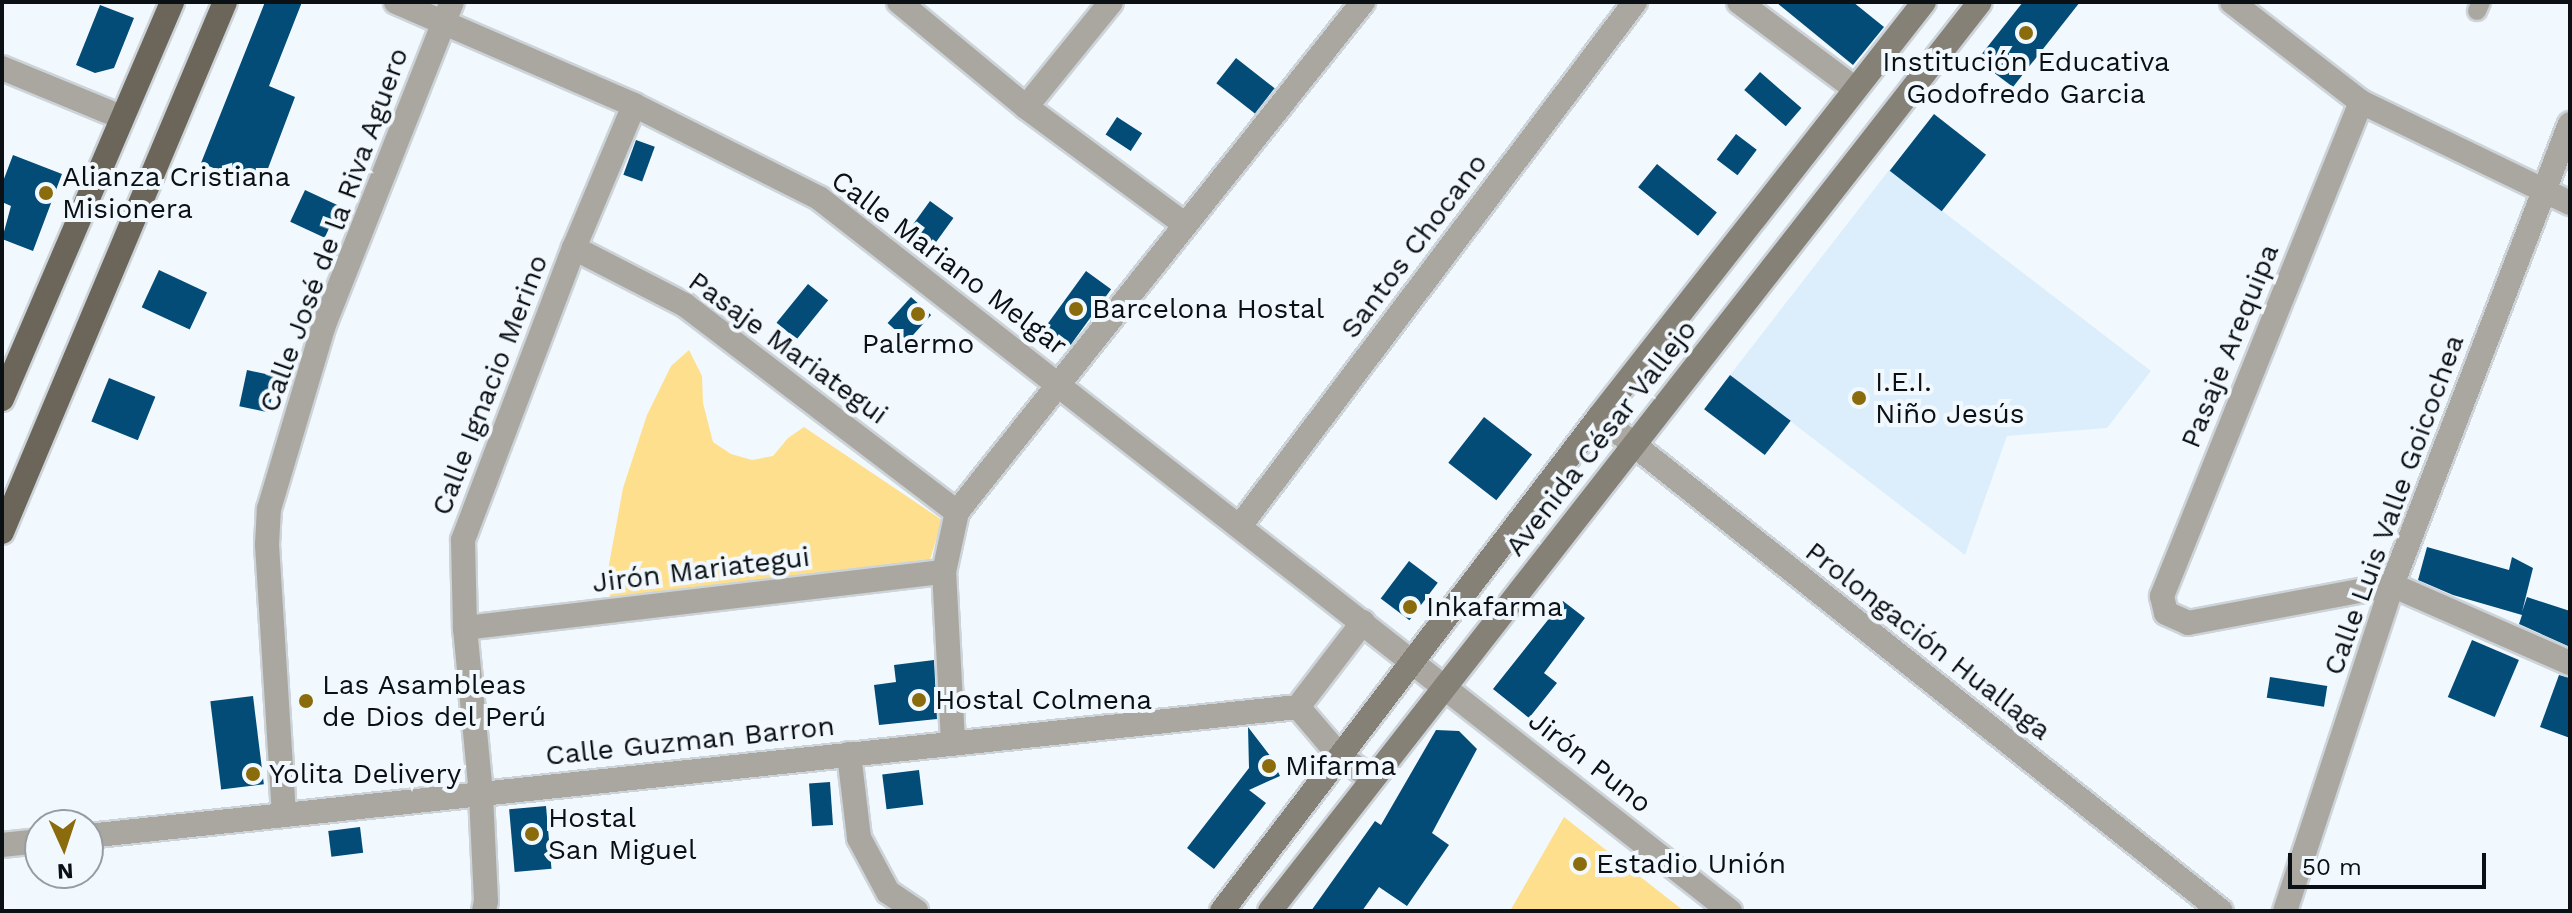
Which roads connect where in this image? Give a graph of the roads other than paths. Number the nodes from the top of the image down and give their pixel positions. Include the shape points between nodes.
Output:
1 (172, 2) edge
2 (225, 2) edge
3 (396, 2) edge
4 (899, 2) edge
5 (1111, 2) edge
6 (1363, 2) edge
7 (1635, 2) edge
8 (1739, 2) edge
9 (1924, 2) edge
10 (1980, 2) edge
11 (2232, 2) edge
12 (448, 12) edge
13 (2, 68) edge
14 (1854, 88) junction
15 (2361, 102) junction
16 (634, 105) junction
17 (1026, 107) junction
18 (121, 117) junction
19 (2570, 124) edge
20 (2544, 192) junction
21 (2570, 203) edge
22 (1184, 224) junction
23 (574, 248) junction
24 (1059, 385) junction
25 (2, 399) edge
26 (1599, 417) junction
27 (1633, 445) junction
28 (957, 512) junction
29 (1240, 526) junction
30 (2, 532) edge
31 (944, 572) junction
32 (2392, 585) junction
33 (1363, 622) junction
34 (465, 628) junction
35 (1412, 660) junction
36 (2570, 663) edge
37 (1444, 685) junction
38 (1298, 707) junction
39 (953, 742) junction
40 (849, 754) junction
41 (1339, 755) junction
42 (1372, 779) junction
43 (481, 794) junction
44 (284, 815) junction
45 (104, 834) edge
46 (24, 843) edge
47 (2, 845) edge
48 (886, 901) edge
49 (484, 911) edge
50 (916, 911) edge
51 (1222, 911) edge
52 (1270, 911) edge
53 (1730, 911) edge
54 (2221, 911) edge
55 (2285, 911) edge

1 - 18 main road
2 - 30 main road
3 - 12 street, Calle Mariano Melgar
4 - 17 street
5 - 17 street
6 - 22 street
7 - 29 street, Santos Chocano
8 - 14 street
9 - 14 main road, Avenida César Vallejo
10 - 27 main road, Avenida César Vallejo
11 - 15 street
12 - 16 street, Calle Mariano Melgar
12 - 44 street, Calle José de la Riva Aguero via 324,325 269,509
13 - 18 street
14 - 26 main road, Avenida César Vallejo
15 - 20 street
15 - 32 street, Pasaje Arequipa via 2162,596 2166,613 2188,623
16 - 23 street, Calle Ignacio Merino
16 - 24 street, Calle Mariano Melgar via 819,198
17 - 22 street
18 - 25 main road
19 - 20 street, Calle Luis Valle Goicochea
20 - 21 street
20 - 32 street, Calle Luis Valle Goicochea
22 - 24 street
23 - 28 street, Pasaje Mariategui via 685,305
23 - 34 street, Calle Ignacio Merino via 463,540
24 - 28 street
24 - 29 street, Calle Mariano Melgar
26 - 27 street, Prolongación Huallaga
26 - 35 main road, Avenida César Vallejo
27 - 37 main road, Avenida César Vallejo
27 - 54 street, Prolongación Huallaga
28 - 31 street
29 - 33 street, Calle Mariano Melgar
31 - 34 street, Jirón Mariategui
31 - 39 street
32 - 36 street
32 - 55 street, Calle Luis Valle Goicochea
33 - 35 street, Calle Mariano Melgar
33 - 38 street
34 - 43 street, Calle Ignacio Merino
35 - 37 street, Jirón Puno
35 - 41 main road, Avenida César Vallejo
37 - 42 main road, Avenida César Vallejo
37 - 53 street, Jirón Puno
38 - 39 street, Calle Guzman Barron
38 - 41 street
39 - 40 street, Calle Guzman Barron
40 - 43 street, Calle Guzman Barron
40 - 48 street via 859,838
41 - 42 street
41 - 51 main road, Avenida César Vallejo
42 - 52 main road, Avenida César Vallejo
43 - 44 street, Calle Guzman Barron
43 - 49 street, Calle Ignacio Merino
44 - 45 street, Calle Guzman Barron
46 - 47 street
48 - 50 street

